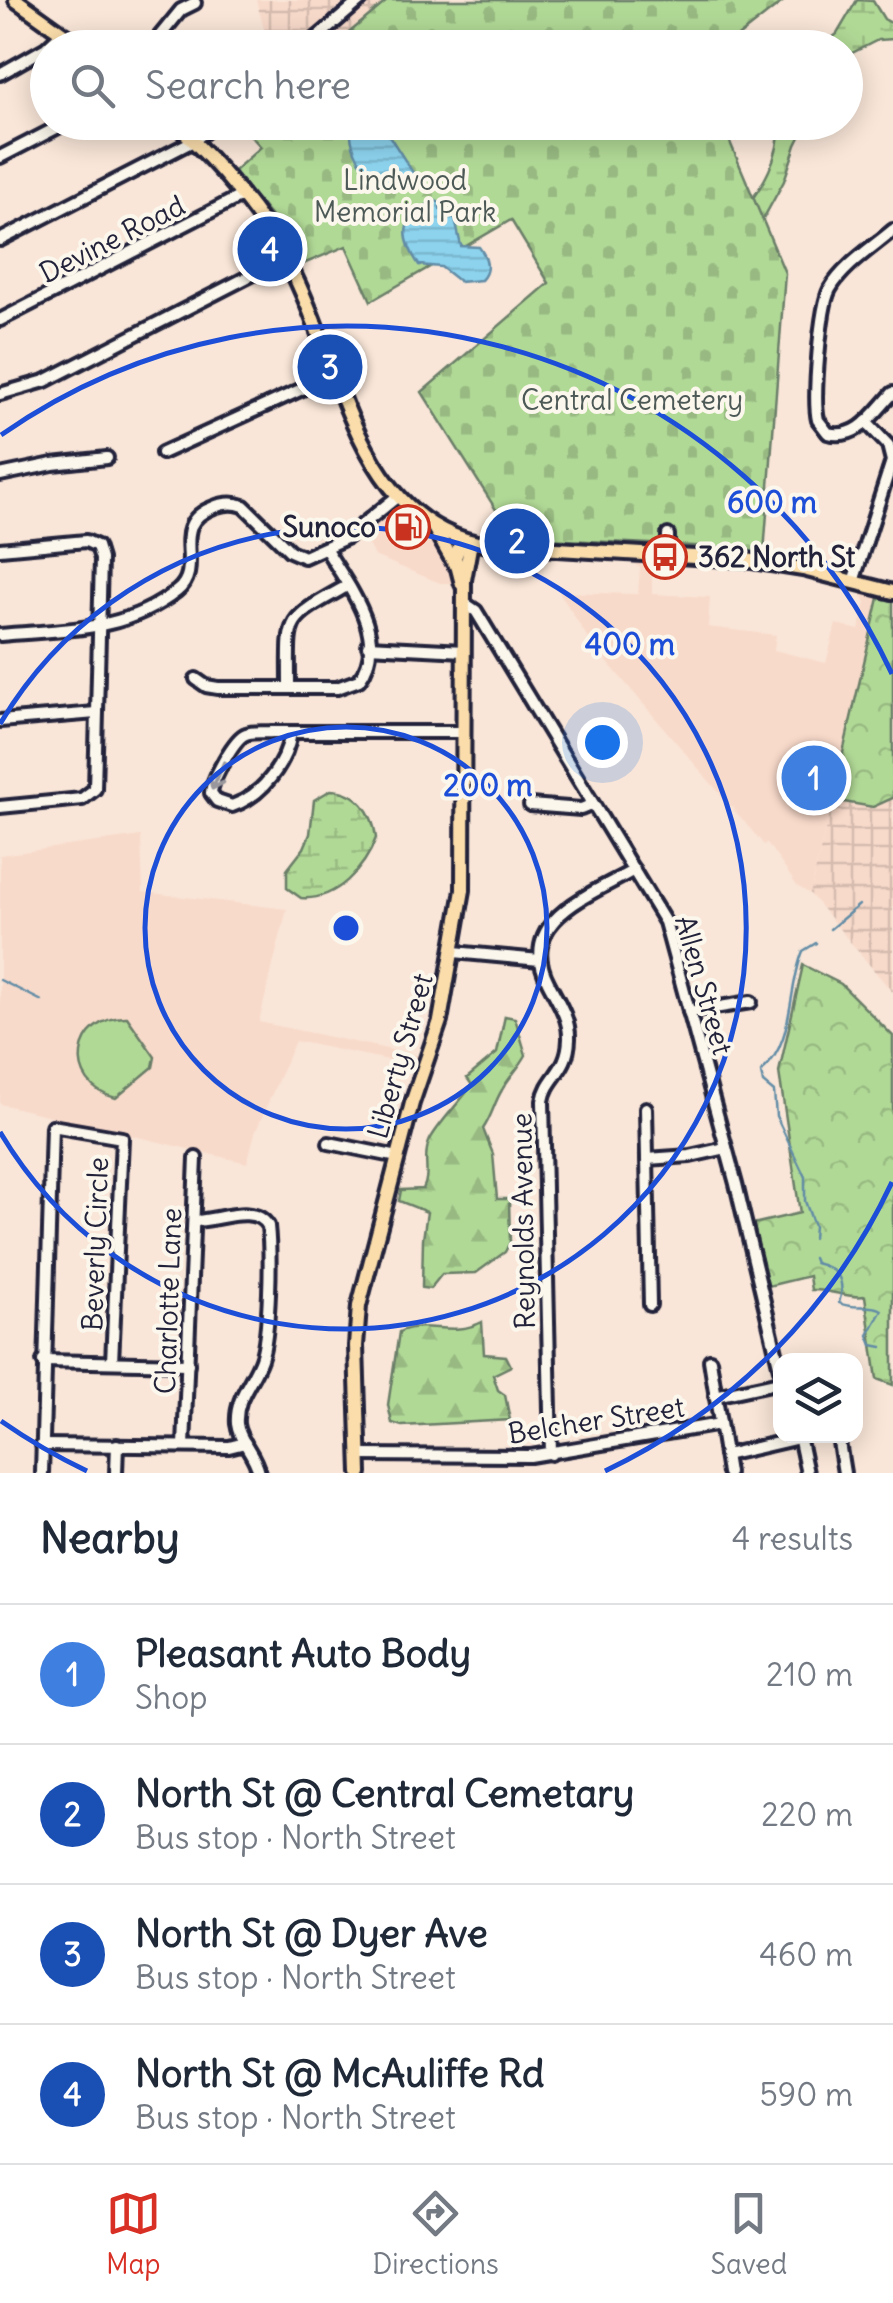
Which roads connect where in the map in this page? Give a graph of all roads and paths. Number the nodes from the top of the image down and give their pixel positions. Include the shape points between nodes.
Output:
1 (361, 0) edge
2 (20, 1) edge
3 (195, 2) edge
4 (58, 30) edge
5 (164, 30) edge
6 (326, 30) edge
7 (30, 57) edge
8 (0, 74) edge
9 (33, 140) edge
10 (193, 141) joint
11 (0, 157) edge
12 (244, 195) junction
13 (893, 230) edge
14 (0, 240) edge
15 (285, 258) junction
16 (0, 320) edge
17 (335, 374) junction
18 (893, 393) edge
19 (0, 394) edge
20 (866, 422) junction
21 (162, 453) dead end
22 (107, 458) dead end
23 (0, 475) edge
24 (398, 496) junction
25 (433, 526) junction
26 (668, 535) dead end
27 (467, 541) junction
28 (0, 549) edge
29 (326, 549) junction
30 (668, 556) junction
31 (456, 566) junction
32 (853, 582) junction
33 (348, 586) junction
34 (893, 592) edge
35 (464, 596) junction
36 (99, 626) junction
37 (0, 635) edge
38 (368, 646) junction
39 (464, 651) junction
40 (196, 679) dead end
41 (288, 688) junction
42 (96, 713) junction
43 (0, 721) edge
44 (291, 732) junction
45 (464, 732) junction
46 (593, 804) junction
47 (530, 805) dead end
48 (0, 807) edge
49 (634, 870) junction
50 (454, 952) junction
51 (540, 960) junction
52 (751, 1002) dead end
53 (689, 1012) junction
54 (646, 1108) dead end
55 (329, 1142) dead end
56 (726, 1148) junction
57 (398, 1157) junction
58 (196, 1158) dead end
59 (647, 1159) junction
60 (194, 1221) junction
61 (650, 1305) dead end
62 (776, 1353) edge
63 (710, 1360) dead end
64 (43, 1362) junction
65 (112, 1362) junction
66 (188, 1364) junction
67 (773, 1384) edge
68 (716, 1396) junction
69 (720, 1424) junction
70 (245, 1442) junction
71 (773, 1443) edge
72 (801, 1443) edge
73 (839, 1443) edge
74 (42, 1445) junction
75 (117, 1445) junction
76 (184, 1446) junction
77 (551, 1454) junction
78 (359, 1455) junction
79 (725, 1455) junction
80 (42, 1473) edge
81 (116, 1473) edge
82 (259, 1473) edge
83 (360, 1473) edge
84 (728, 1473) edge
85 (807, 1473) edge
86 (844, 1473) edge

1 - 6 street
2 - 4 main road
3 - 5 street
7 - 8 street
9 - 11 street
10 - 12 main road
10 - 14 street
12 - 15 main road
12 - 16 street, Devine Road
13 - 20 street via 837,279 824,307 818,420 840,436
15 - 17 main road
15 - 19 street via 46,381
17 - 21 street
17 - 24 main road via 366,449
18 - 20 street
20 - 32 street via 888,445 892,461
22 - 23 street
24 - 25 main road
24 - 29 street
25 - 27 main road
25 - 31 main road, Liberty Street
26 - 30 street
27 - 30 main road
27 - 31 main road via 455,554
27 - 35 main road, Liberty Street
28 - 36 street via 82,541 97,546
29 - 33 street
29 - 36 street via 296,556 247,508 218,505 190,524 188,576 180,589 124,621
30 - 32 main road via 766,563
31 - 35 main road, Liberty Street
32 - 34 main road
33 - 38 street via 366,620
33 - 41 street via 293,621
35 - 39 main road, Liberty Street
35 - 46 street, Allen Street
36 - 37 street
36 - 42 street
38 - 39 street
38 - 41 street via 364,672 351,686
39 - 45 main road, Liberty Street
40 - 41 street via 214,688
42 - 43 street
42 - 48 street via 91,794
44 -> 44 street via 242,736 212,784 216,801 232,806 258,793
44 - 45 street
45 - 50 main road, Liberty Street via 464,883
46 - 47 street
46 - 49 street, Allen Street
49 - 51 street via 553,920
49 - 53 street, Allen Street via 666,927
50 - 51 street
50 - 57 main road, Liberty Street
51 - 77 street, Reynolds Avenue via 570,1036 566,1062 546,1089 543,1106
52 - 53 street
53 - 56 street, Allen Street
54 - 59 street
55 - 57 street
56 - 59 street
56 - 62 street, Allen Street
57 - 78 main road, Liberty Street via 358,1310
58 - 60 street, Charlotte Lane
59 - 61 street
60 - 66 street, Charlotte Lane
60 - 70 street via 252,1214 268,1226 264,1350 237,1416
63 - 68 street
64 - 65 street, Beverly Circle
64 - 65 street, Beverly Circle via 52,1126 122,1138
64 - 74 street
65 - 66 street, Beverly Circle
66 - 76 street, Charlotte Lane
67 - 68 street
68 - 69 street
69 - 77 street, Belcher Street
69 - 79 street
70 - 76 street
70 - 82 street
71 - 79 street
72 - 85 street
73 - 86 street
74 - 75 street
74 - 80 street
75 - 76 street
75 - 81 street
77 - 78 street, Belcher Street via 494,1463
78 - 83 main road, Liberty Street
79 - 84 street

